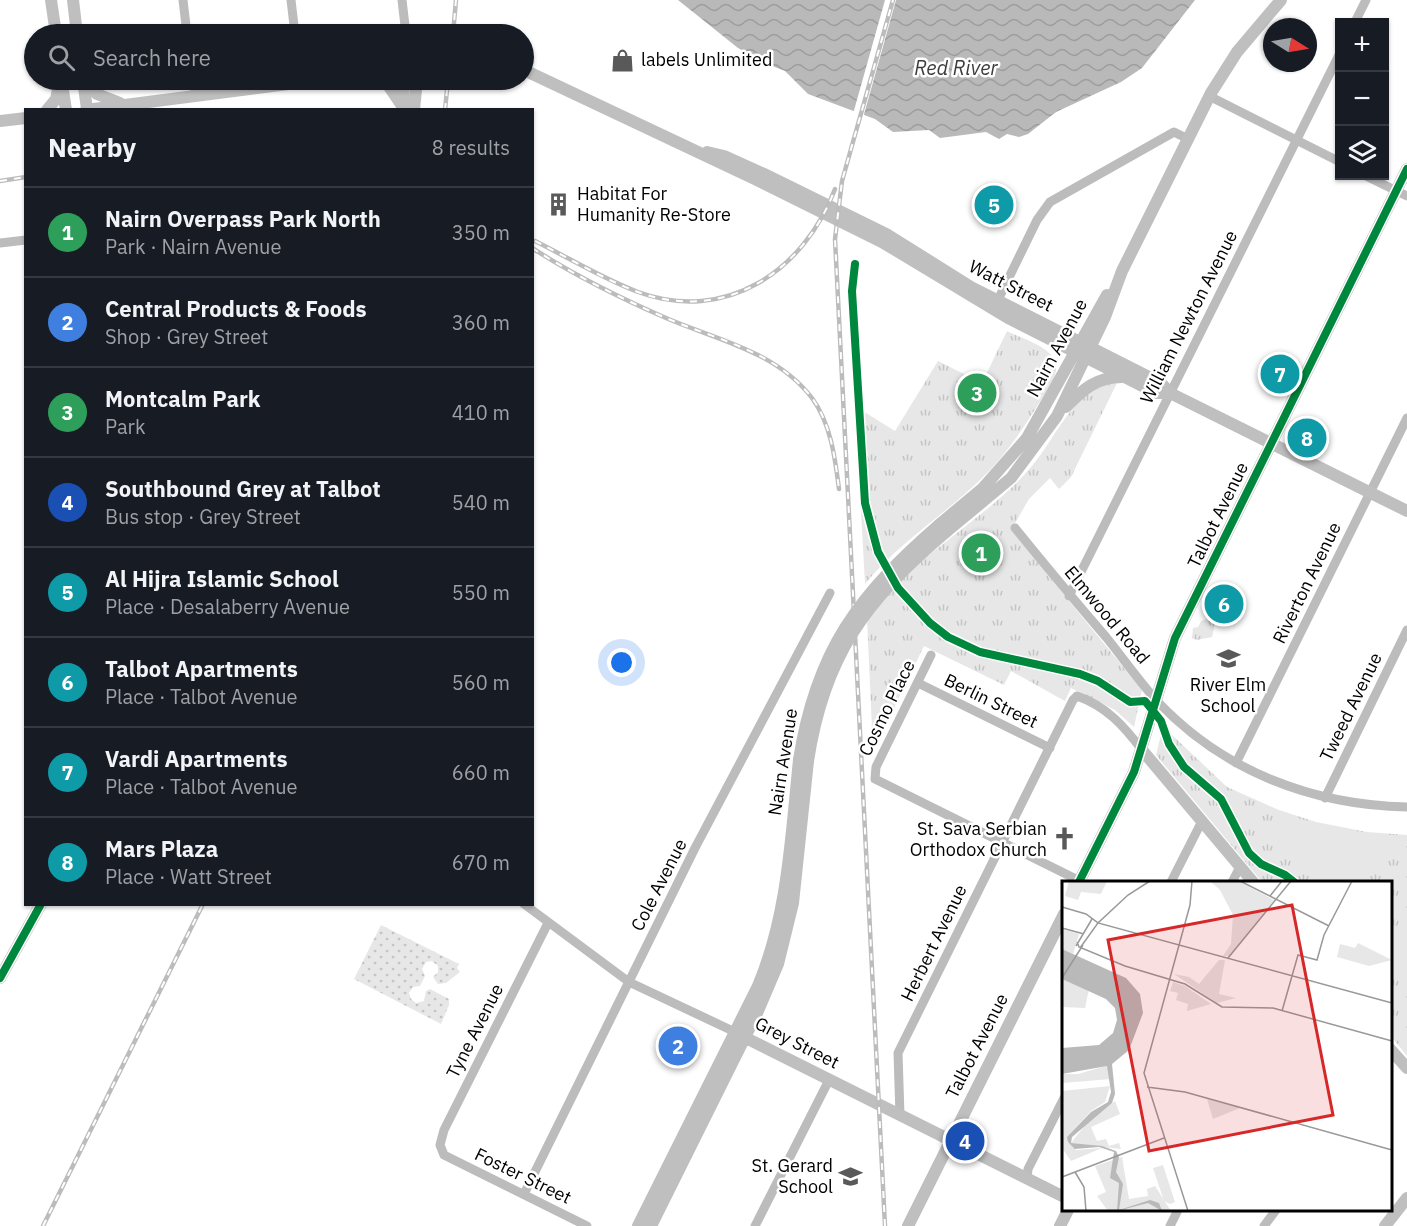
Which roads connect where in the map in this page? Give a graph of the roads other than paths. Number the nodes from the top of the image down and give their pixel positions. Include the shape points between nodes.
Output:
1 (51, 0) edge
2 (73, 0) edge
3 (183, 0) edge
4 (291, 0) edge
5 (402, 0) edge
6 (1281, 0) edge
7 (1366, 0) edge
8 (1357, 18) edge
9 (55, 24) edge
10 (76, 24) edge
11 (186, 24) edge
12 (295, 24) edge
13 (405, 24) edge
14 (1335, 63) edge
15 (534, 75) edge
16 (58, 90) edge
17 (63, 90) edge
18 (85, 90) edge
19 (95, 90) edge
20 (195, 90) edge
21 (238, 90) edge
22 (391, 90) edge
23 (405, 90) edge
24 (413, 90) edge
25 (196, 96) junction
26 (1209, 96) junction
27 (130, 105) junction
28 (49, 108) edge
29 (66, 108) edge
30 (87, 108) edge
31 (98, 108) edge
32 (405, 108) edge
33 (406, 108) edge
34 (406, 108) edge
35 (24, 118) edge
36 (0, 121) edge
37 (1188, 139) junction
38 (1296, 140) junction
39 (1335, 160) edge
40 (1407, 169) edge
41 (1374, 180) edge
42 (1402, 193) edge
43 (24, 240) edge
44 (0, 243) edge
45 (996, 305) junction
46 (1045, 337) junction
47 (1083, 349) junction
48 (1124, 377) junction
49 (1059, 385) junction
50 (1170, 393) junction
51 (1057, 416) junction
52 (1407, 418) edge
53 (1270, 443) junction
54 (1370, 492) junction
55 (1407, 511) edge
56 (943, 528) junction
57 (1015, 528) dead end
58 (830, 593) dead end
59 (1069, 596) junction
60 (1407, 630) edge
61 (931, 655) dead end
62 (918, 683) junction
63 (1155, 699) junction
64 (1050, 748) junction
65 (1142, 750) junction
66 (1236, 763) junction
67 (1325, 798) junction
68 (1407, 807) edge
69 (1202, 821) junction
70 (1002, 843) junction
71 (1240, 867) junction
72 (1078, 881) edge
73 (1080, 881) edge
74 (1172, 881) edge
75 (1233, 881) edge
76 (1252, 881) edge
77 (40, 906) edge
78 (527, 906) edge
79 (1062, 918) edge
80 (548, 923) junction
81 (2, 972) edge
82 (628, 982) junction
83 (740, 1035) junction
84 (1393, 1057) edge
85 (1407, 1068) edge
86 (829, 1080) junction
87 (1062, 1102) edge
88 (698, 1105) junction
89 (900, 1116) junction
90 (703, 1121) junction
91 (950, 1141) junction
92 (444, 1155) joint
93 (671, 1172) junction
94 (1027, 1179) junction
95 (524, 1194) junction
96 (1062, 1196) edge
97 (1407, 1198) edge
98 (1067, 1211) edge
99 (1177, 1211) edge
100 (1274, 1211) edge
101 (587, 1226) edge
102 (638, 1226) edge
103 (651, 1226) edge
104 (755, 1226) edge
105 (908, 1226) edge
106 (1060, 1226) edge
107 (1170, 1226) edge
108 (1263, 1226) edge
109 (1385, 1226) edge

1 - 9 main road
2 - 10 main road
3 - 11 street
4 - 12 street
5 - 13 street
6 - 26 main road, Nairn Avenue via 1238,52
7 - 8 street
14 - 38 street, William Newton Avenue
15 - 45 main road, Watt Street via 687,148 888,235
16 - 28 main road
17 - 29 main road
18 - 30 main road
19 - 27 main road via 101,96
20 - 25 street
21 - 25 main road
22 - 32 main road
23 - 33 main road
24 - 34 main road
25 - 27 main road
26 - 37 main road, Nairn Avenue
26 - 38 street
27 - 31 main road
35 - 36 main road
37 - 45 street via 1174,132 1050,202 1037,220
37 - 47 main road, Nairn Avenue
38 - 39 street
38 - 50 street, William Newton Avenue
40 - 42 main road, Talbot Avenue
41 - 42 street
42 - 53 main road, Talbot Avenue
43 - 44 street
45 - 46 main road, Watt Street
45 - 47 main road, Watt Street
46 - 47 main road, Watt Street
46 - 49 main road via 1063,363
47 - 48 main road, Watt Street
47 - 49 main road, Nairn Avenue
47 - 50 main road, Watt Street via 1161,382
47 - 51 main road, Nairn Avenue
48 - 50 main road, Watt Street via 1156,393
48 - 51 main road via 1092,384
49 - 56 main road, Nairn Avenue via 1014,456
50 - 53 main road, Watt Street
50 - 59 street, William Newton Avenue
51 - 56 main road, Nairn Avenue via 1011,478
52 - 54 street, Riverton Avenue
53 - 54 main road, Watt Street
53 - 63 main road, Talbot Avenue via 1174,638
54 - 55 main road, Watt Street
54 - 66 street, Riverton Avenue
56 - 83 main road, Nairn Avenue, bridge via 884,589 833,667 804,761 796,880 787,931 774,976
57 - 59 street, Elmwood Road
58 - 82 street, Cole Avenue
59 - 63 street, Elmwood Road
60 - 67 street, Tweed Avenue
61 - 62 street, Cosmo Place
62 - 64 street, Berlin Street
62 - 70 street, Cosmo Place via 874,776
63 - 65 main road, Talbot Avenue
63 - 66 street, Elmwood Road via 1194,734
64 - 65 street, Herbert Avenue via 1077,696 1112,715
64 - 70 street, Herbert Avenue
65 - 69 main road
65 - 73 main road, Talbot Avenue
66 - 67 street, Elmwood Road via 1279,784
67 - 68 street, Elmwood Road
69 - 71 main road
69 - 74 street
70 - 72 street
70 - 89 street, Herbert Avenue via 898,1053
71 - 75 street
71 - 76 main road
77 - 81 main road
78 - 80 street, Grey Street
79 - 91 main road, Talbot Avenue
80 - 82 street, Grey Street
80 - 92 street, Tyne Avenue via 444,1130 440,1144
82 - 83 street, Grey Street
82 - 95 street, Cole Avenue
83 - 86 main road, Grey Street
83 - 88 main road, Nairn Avenue
83 - 90 main road, Nairn Avenue
84 - 85 main road
86 - 89 main road, Grey Street
86 - 104 street
87 - 94 street
88 - 90 main road
88 - 93 main road, Nairn Avenue
89 - 91 main road, Grey Street
90 - 93 main road, Nairn Avenue
91 - 94 main road, Grey Street
91 - 105 main road, Talbot Avenue
92 - 95 street, Foster Street
93 - 102 main road, Nairn Avenue
93 - 103 main road, Nairn Avenue
94 - 96 main road, Grey Street
95 - 101 street, Foster Street
97 - 109 main road
98 - 106 main road
99 - 107 street
100 - 108 street

